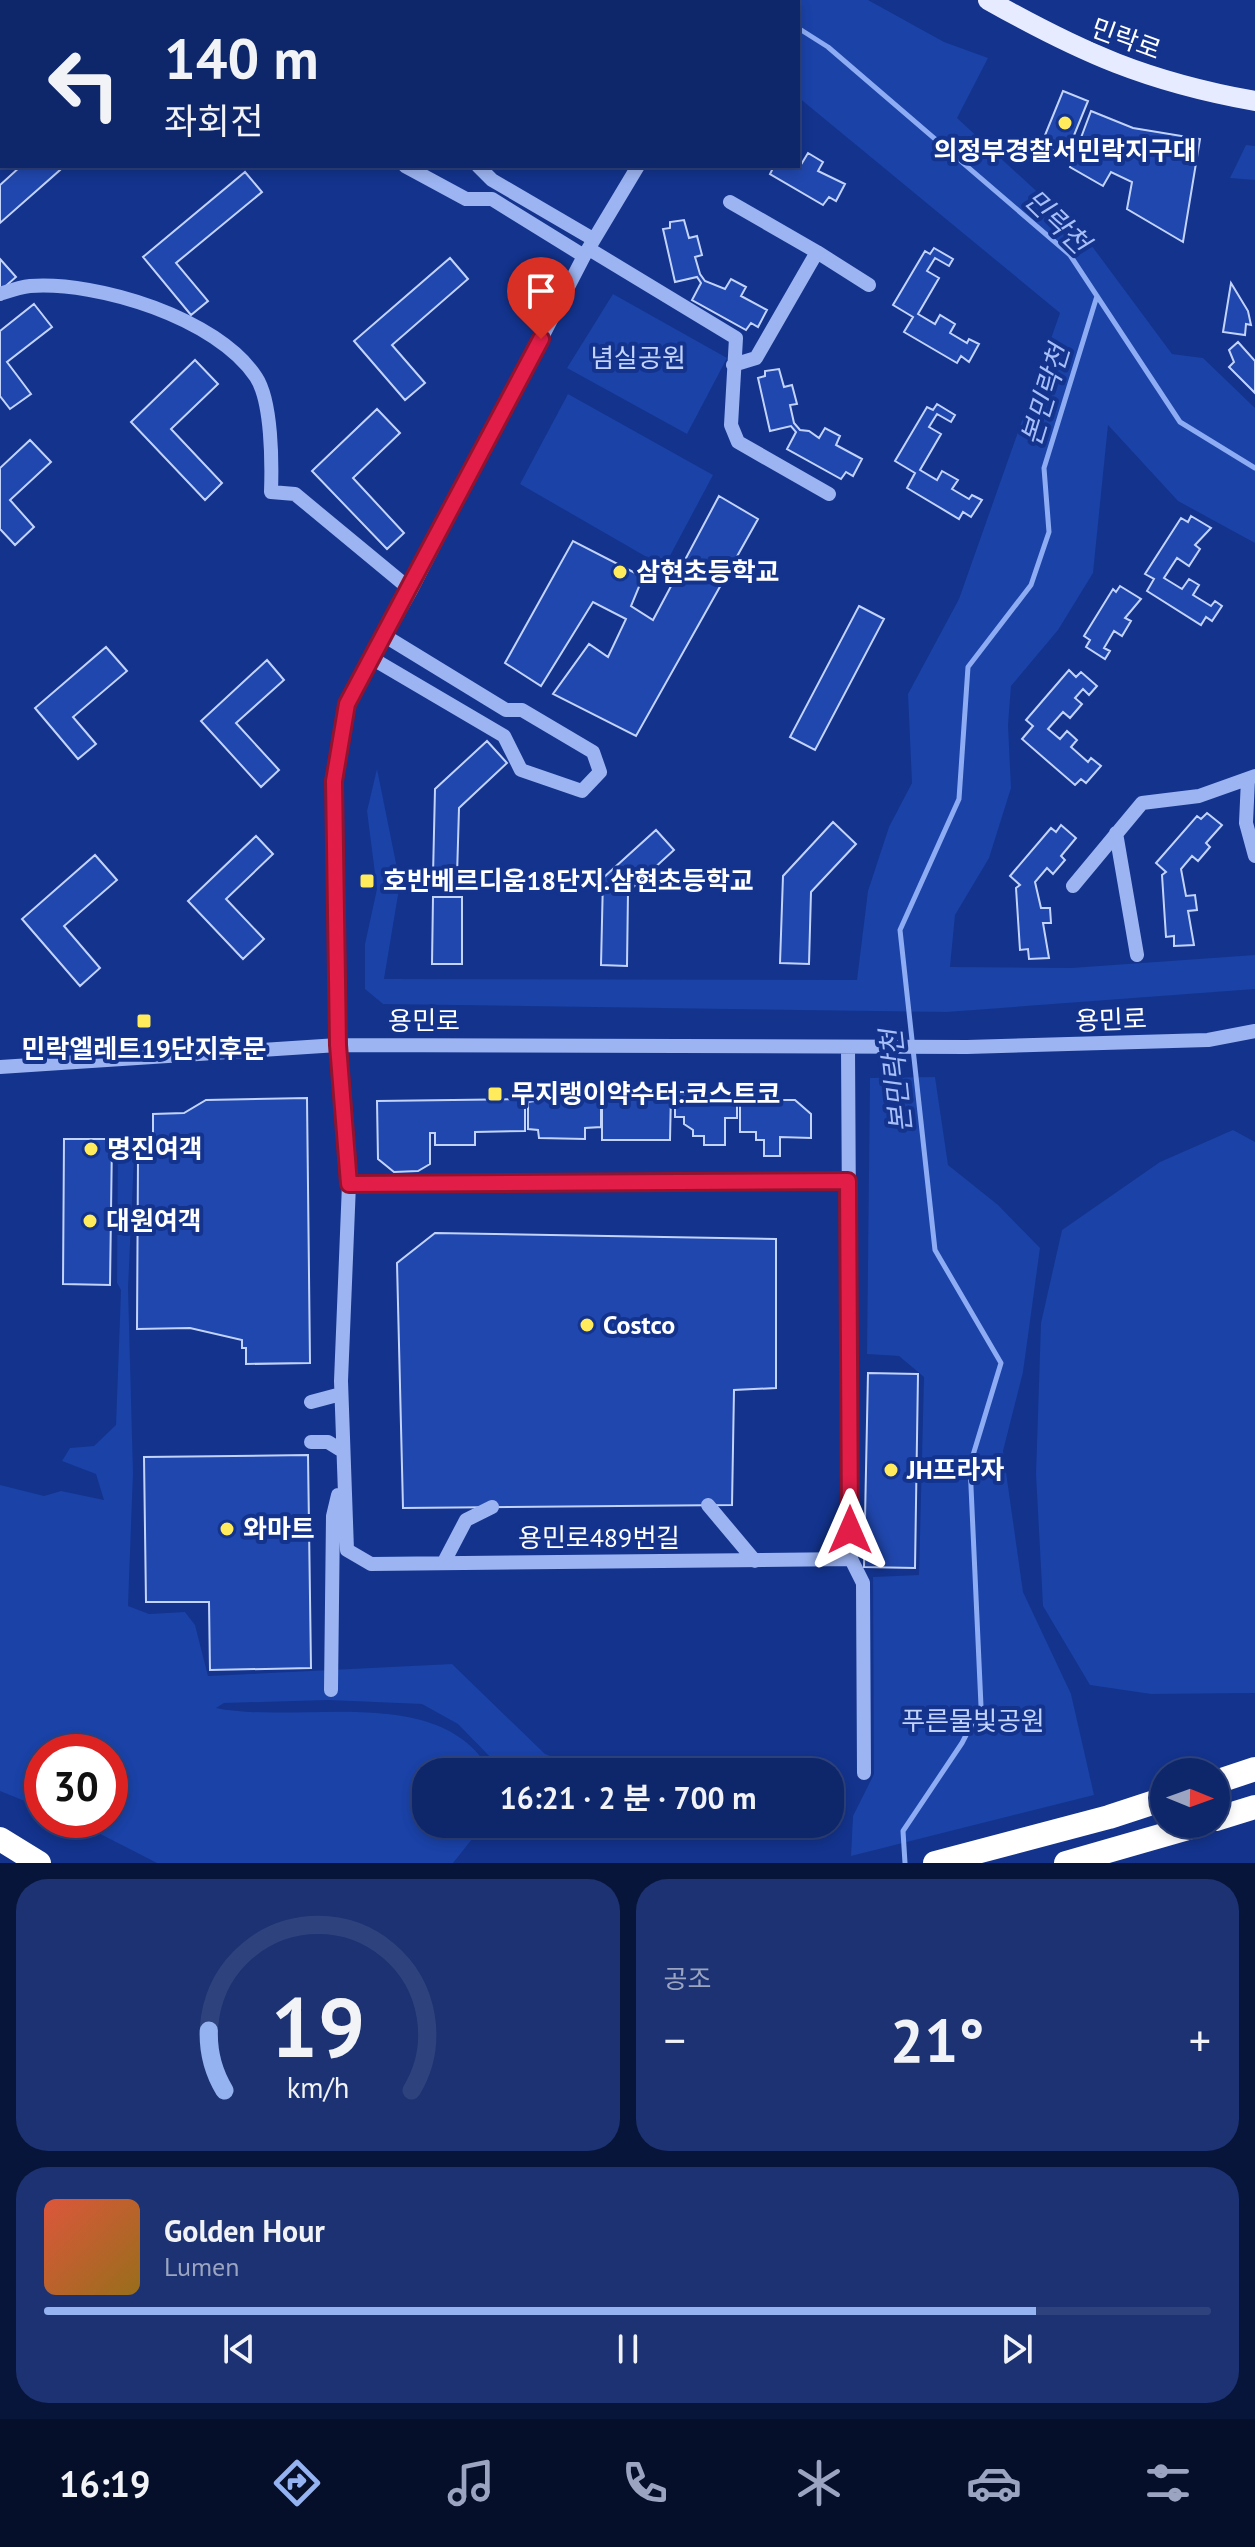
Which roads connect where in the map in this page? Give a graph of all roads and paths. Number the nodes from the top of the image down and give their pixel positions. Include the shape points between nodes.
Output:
1 (988, 0) edge
2 (1255, 101) edge
3 (409, 168) edge
4 (480, 168) edge
5 (637, 168) edge
6 (730, 202) dead end
7 (589, 248) junction
8 (817, 252) junction
9 (869, 285) dead end
10 (0, 294) edge
11 (733, 365) junction
12 (829, 494) dead end
13 (411, 590) junction
14 (385, 636) junction
15 (373, 659) junction
16 (1252, 778) edge
17 (1116, 833) junction
18 (1255, 856) edge
19 (1073, 886) dead end
20 (1137, 955) dead end
21 (1255, 1031) edge
22 (338, 1045) junction
23 (848, 1047) junction
24 (0, 1067) edge
25 (848, 1181) junction
26 (349, 1184) junction
27 (341, 1394) junction
28 (311, 1402) dead end
29 (311, 1442) dead end
30 (341, 1450) junction
31 (342, 1479) junction
32 (708, 1505) dead end
33 (492, 1507) dead end
34 (851, 1559) junction
35 (755, 1561) junction
36 (444, 1562) junction
37 (331, 1690) dead end
38 (1255, 1769) edge
39 (864, 1773) dead end
40 (1230, 1777) edge
41 (1150, 1803) edge
42 (1255, 1807) edge
43 (1230, 1815) edge
44 (1159, 1838) edge
45 (0, 1839) edge
46 (39, 1863) edge
47 (935, 1863) edge
48 (1066, 1863) edge

1 - 2 main road, 민락로 via 1125,69 1197,91
3 - 7 street via 466,199 492,199
4 - 7 street
5 - 7 street, 용민로489번길
6 - 8 street
7 - 11 street via 736,338
7 - 13 street, 용민로489번길
8 - 9 street
8 - 11 street via 756,358
10 - 13 street via 29,286 110,294 187,322 230,348 258,379 272,445 271,492 295,494
11 - 12 street via 731,425 738,442
13 - 14 street, 용민로489번길
14 - 15 street, 용민로489번길
14 - 15 street via 506,710 522,710 593,752 600,772 582,791 521,770 504,736
15 - 22 street, 용민로489번길 via 347,704 334,781
16 - 17 street via 1199,796 1142,803
16 - 18 street via 1246,823
17 - 19 street
17 - 20 street
21 - 23 street, 용민로 via 1176,1041
22 - 23 street, 용민로
22 - 24 street, 용민로
22 - 26 street, 용민로489번길
23 - 25 street
25 - 26 street
25 - 34 street
26 - 27 street, 용민로489번길
27 - 28 street
27 - 30 street, 용민로489번길
29 - 30 street via 328,1442
30 - 31 street, 용민로489번길
31 - 36 street, 용민로489번길 via 344,1534 347,1550 356,1558 371,1564
31 - 37 street via 333,1516
32 - 35 street
33 - 36 street via 466,1520
34 - 35 street, 용민로489번길
34 - 39 street via 863,1583
35 - 36 street, 용민로489번길
38 - 40 highway
41 - 47 highway
42 - 43 highway
44 - 48 highway
45 - 46 highway

